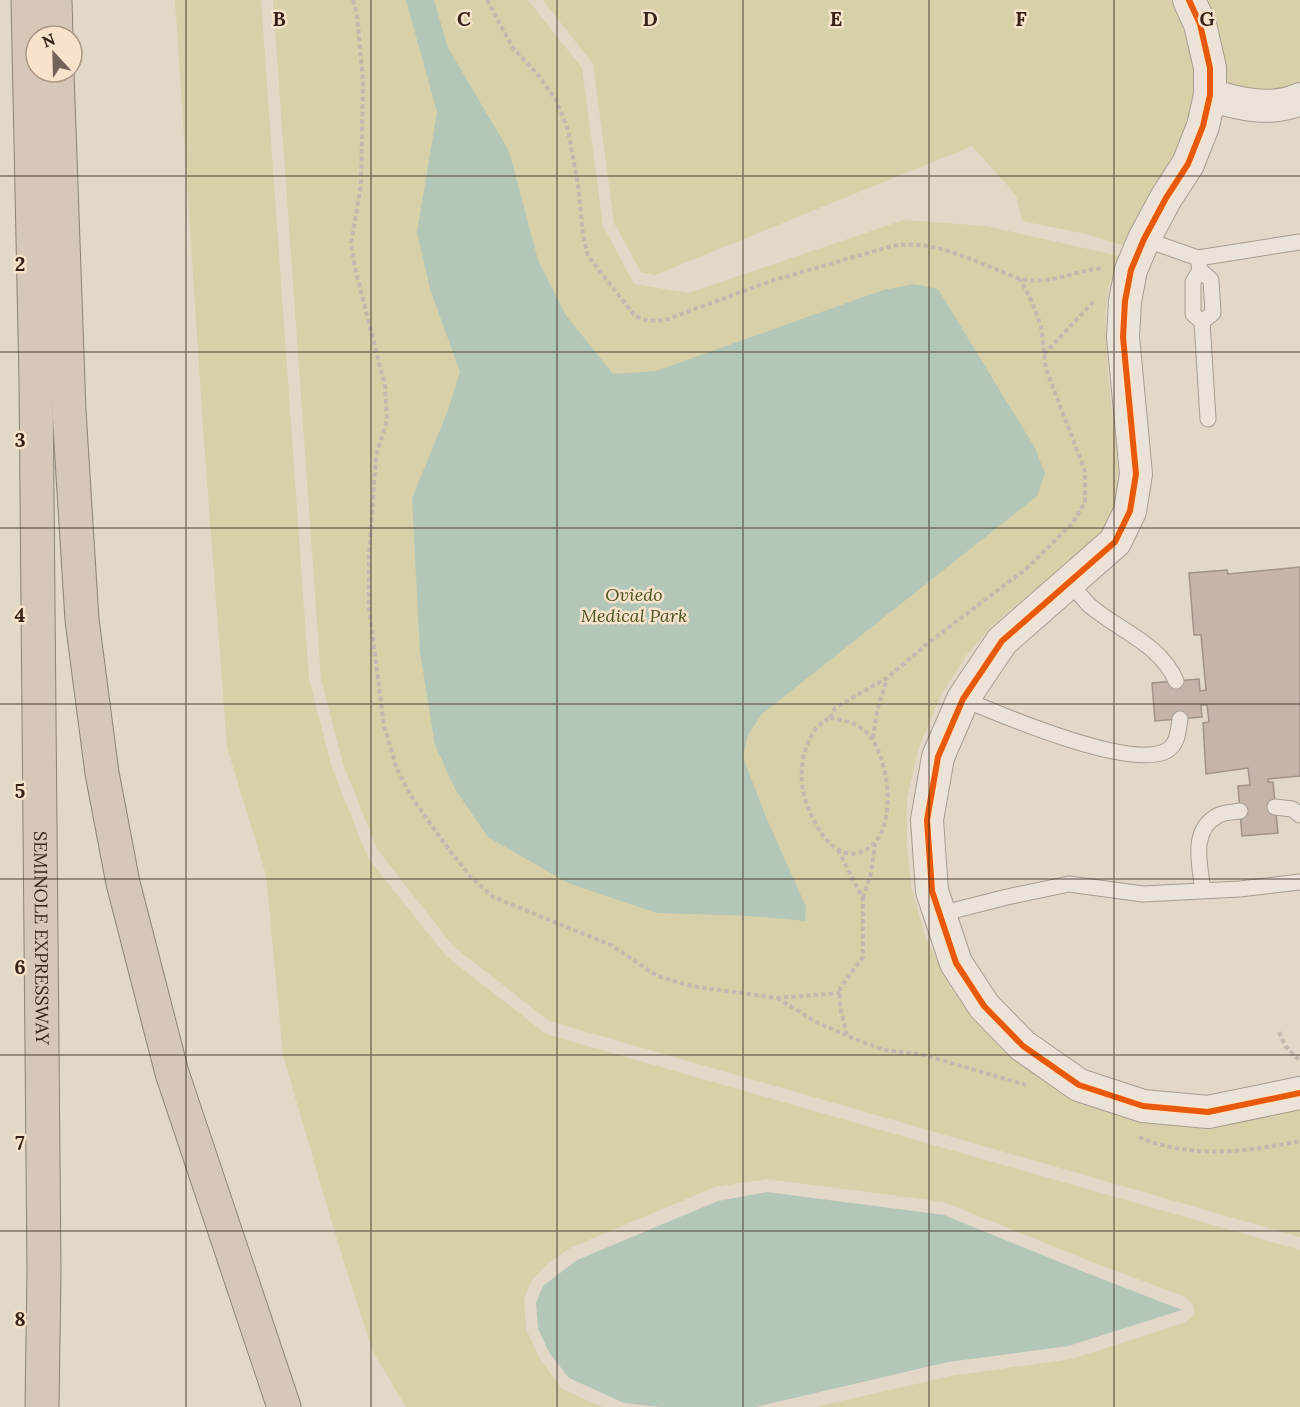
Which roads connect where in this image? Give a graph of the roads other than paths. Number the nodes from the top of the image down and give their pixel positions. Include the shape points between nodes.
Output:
1 (28, 0) edge
2 (55, 0) edge
3 (1189, 0) edge
4 (56, 24) edge
5 (57, 84) edge
6 (1210, 95) junction
7 (1300, 99) edge
8 (1144, 239) junction
9 (1300, 242) edge
10 (1199, 264) junction
11 (1208, 419) dead end
12 (1069, 583) junction
13 (1176, 681) dead end
14 (963, 699) junction
15 (1180, 719) dead end
16 (1275, 807) dead end
17 (1240, 811) dead end
18 (1300, 815) edge
19 (1300, 882) edge
20 (1203, 891) junction
21 (940, 914) junction
22 (1300, 1093) edge
23 (260, 1337) junction
24 (42, 1407) edge
25 (284, 1407) edge
26 (299, 1407) edge

1 - 24 highway, SEMINOLE EXPRESSWAY via 36,381
2 - 4 highway
3 - 6 street via 1200,24 1210,68
5 - 23 highway via 71,446 82,620 102,772 123,883 172,1073
6 - 7 street via 1233,103 1267,106
6 - 8 street via 1188,164
8 - 10 lane
8 - 12 street via 1131,270 1125,301 1136,474 1131,511 1115,542
9 - 10 lane
10 - 11 lane via 1211,279 1213,313 1202,322
12 - 13 lane via 1089,604 1155,651
12 - 14 street via 1002,641
14 - 15 lane via 1013,721 1134,755 1167,751 1176,741
14 - 21 street via 938,757 927,820 932,891
16 - 18 lane via 1292,809
17 - 20 lane via 1218,815 1203,826 1198,844
19 - 20 lane
20 - 21 lane via 1143,894 1069,884
21 - 22 street via 956,963 984,1006 1023,1047 1079,1085 1143,1106 1208,1112
23 - 25 highway
23 - 26 highway

